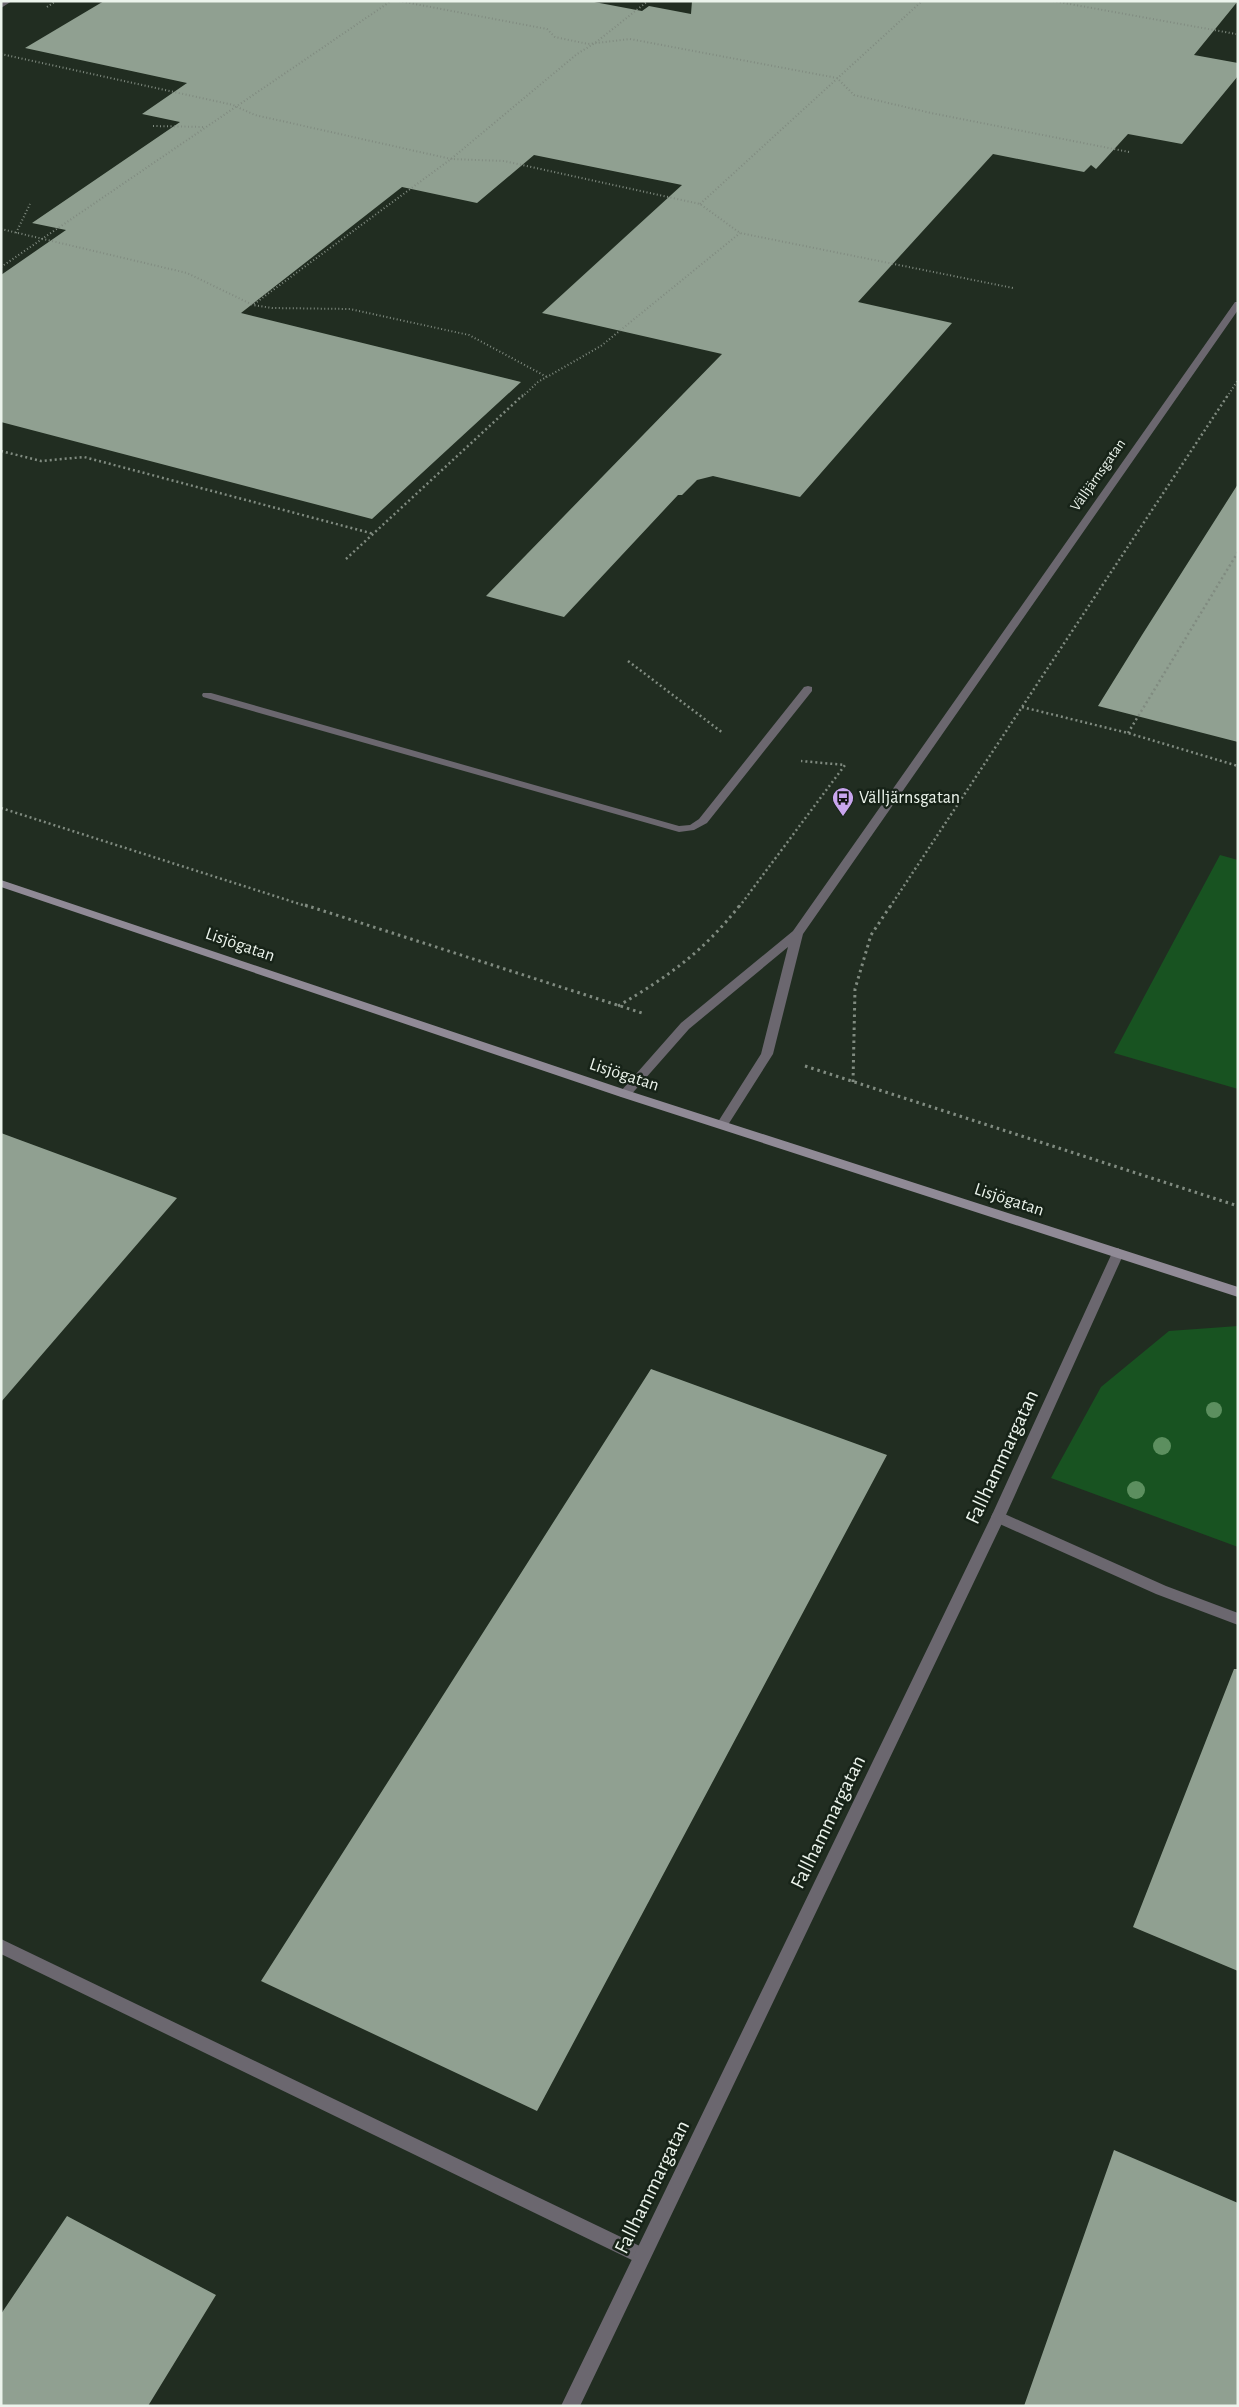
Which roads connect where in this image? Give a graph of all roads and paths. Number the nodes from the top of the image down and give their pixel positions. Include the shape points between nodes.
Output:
1 (9, 1) edge
2 (391, 1) edge
3 (399, 1) edge
4 (648, 1) edge
5 (922, 1) edge
6 (1053, 1) edge
7 (1, 6) edge
8 (1236, 34) dead end
9 (594, 43) junction
10 (1, 54) edge
11 (837, 78) junction
12 (236, 106) junction
13 (154, 126) dead end
14 (206, 127) junction
15 (1129, 152) dead end
16 (451, 159) junction
17 (30, 204) dead end
18 (700, 204) junction
19 (1, 229) edge
20 (16, 233) junction
21 (740, 233) junction
22 (42, 240) junction
23 (1, 267) edge
24 (1013, 288) dead end
25 (1238, 304) edge
26 (253, 305) junction
27 (547, 377) junction
28 (1238, 380) edge
29 (1, 450) edge
30 (374, 534) junction
31 (1238, 552) edge
32 (346, 559) dead end
33 (808, 689) dead end
34 (207, 695) dead end
35 (1022, 707) junction
36 (1128, 733) junction
37 (1238, 766) edge
38 (1, 808) edge
39 (1, 883) edge
40 (796, 934) junction
41 (686, 1026) junction
42 (767, 1054) junction
43 (853, 1082) junction
44 (625, 1094) junction
45 (722, 1125) junction
46 (1238, 1206) edge
47 (1118, 1253) junction
48 (1238, 1292) edge
49 (998, 1516) junction
50 (1238, 1619) edge
51 (1, 1946) edge
52 (642, 2256) junction
53 (570, 2406) edge

1 - 7 street
2 - 12 path
3 - 9 path via 547,29 555,37
4 - 9 path
5 - 11 path
6 - 8 path
9 - 11 path via 630,39
9 - 16 path
10 - 12 path
11 - 15 path via 854,96
11 - 18 path
12 - 14 path
12 - 16 path via 273,119
13 - 14 path
14 - 22 path
16 - 18 path via 504,161
16 - 26 path
17 - 20 path
18 - 21 path
19 - 20 path
20 - 22 path
21 - 24 path
21 - 27 path via 601,346
22 - 23 path
22 - 26 path via 187,274
25 - 40 street, Välljärnsgatan
26 - 27 path via 350,309 469,335
27 - 30 path
28 - 35 path
29 - 30 path via 41,461 84,457
30 - 32 path
31 - 36 path
33 - 34 street via 703,821 686,830
35 - 36 path
35 - 43 path via 872,935 856,989
36 - 37 path
38 - 41 path
39 - 44 street, Lisjögatan
40 - 41 street, Välljärnsgatan
40 - 42 street, Välljärnsgatan
41 - 44 street, Välljärnsgatan
42 - 43 path
42 - 45 street, Välljärnsgatan
43 - 46 path
44 - 45 street, Lisjögatan
45 - 47 street, Lisjögatan
47 - 48 street, Lisjögatan
47 - 49 street, Fallhammargatan
49 - 50 street via 1161,1590
49 - 52 street, Fallhammargatan
51 - 52 street
52 - 53 street, Fallhammargatan

